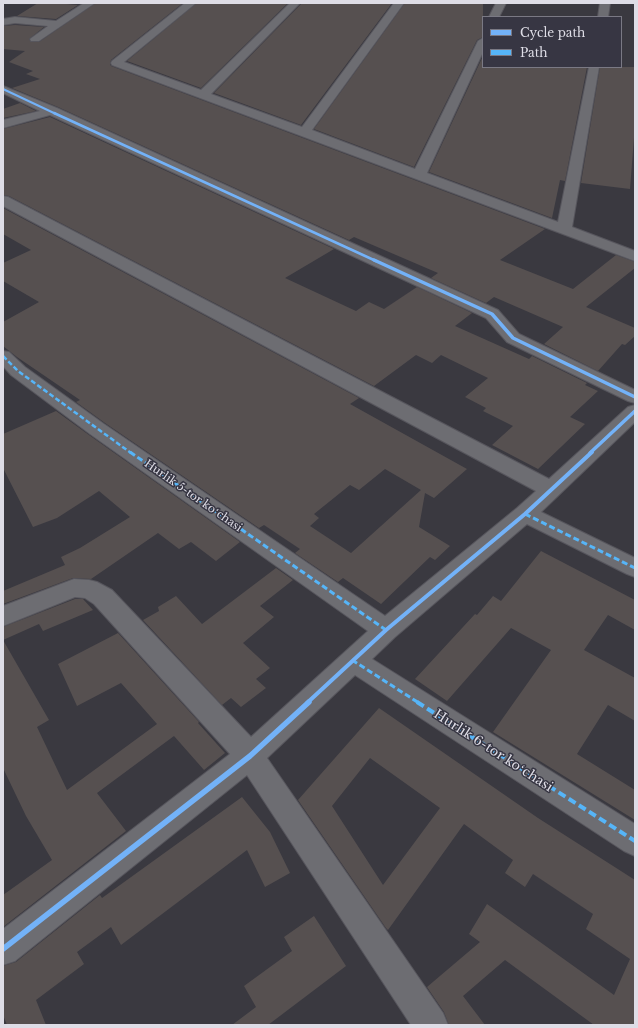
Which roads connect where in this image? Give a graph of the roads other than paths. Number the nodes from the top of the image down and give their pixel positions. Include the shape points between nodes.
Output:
1 (90, 3) edge
2 (191, 3) edge
3 (295, 3) edge
4 (399, 3) edge
5 (501, 3) edge
6 (605, 3) edge
7 (494, 16) edge
8 (602, 16) edge
9 (3, 22) edge
10 (58, 24) junction
11 (36, 39) dead end
12 (482, 43) edge
13 (594, 68) edge
14 (3, 89) edge
15 (203, 95) junction
16 (53, 111) junction
17 (3, 124) edge
18 (305, 132) junction
19 (419, 174) junction
20 (3, 200) edge
21 (564, 230) junction
22 (635, 256) edge
23 (3, 356) edge
24 (635, 397) edge
25 (635, 411) edge
26 (550, 489) junction
27 (525, 514) junction
28 (635, 568) edge
29 (3, 616) edge
30 (386, 630) junction
31 (352, 660) junction
32 (250, 756) junction
33 (635, 841) edge
34 (3, 949) edge
35 (431, 1025) edge

1 - 10 street
2 - 15 street via 116,63
3 - 15 street
4 - 18 street
5 - 7 street
6 - 8 street
9 - 10 street via 15,20
10 - 11 street
12 - 19 street
13 - 21 street
14 - 16 street
15 - 18 street
16 - 17 street
16 - 24 street via 492,314 513,338
18 - 19 street
19 - 21 street
20 - 26 street
21 - 22 street
23 - 30 street, Hurlik 5-tor koʻchasi via 18,371 97,429
25 - 26 street
26 - 27 street
27 - 28 street
27 - 30 street
29 - 32 street via 74,588 89,589 103,597
30 - 31 street
31 - 32 street
31 - 33 street, Hurlik 6-tor koʻchasi
32 - 34 street
32 - 35 street

